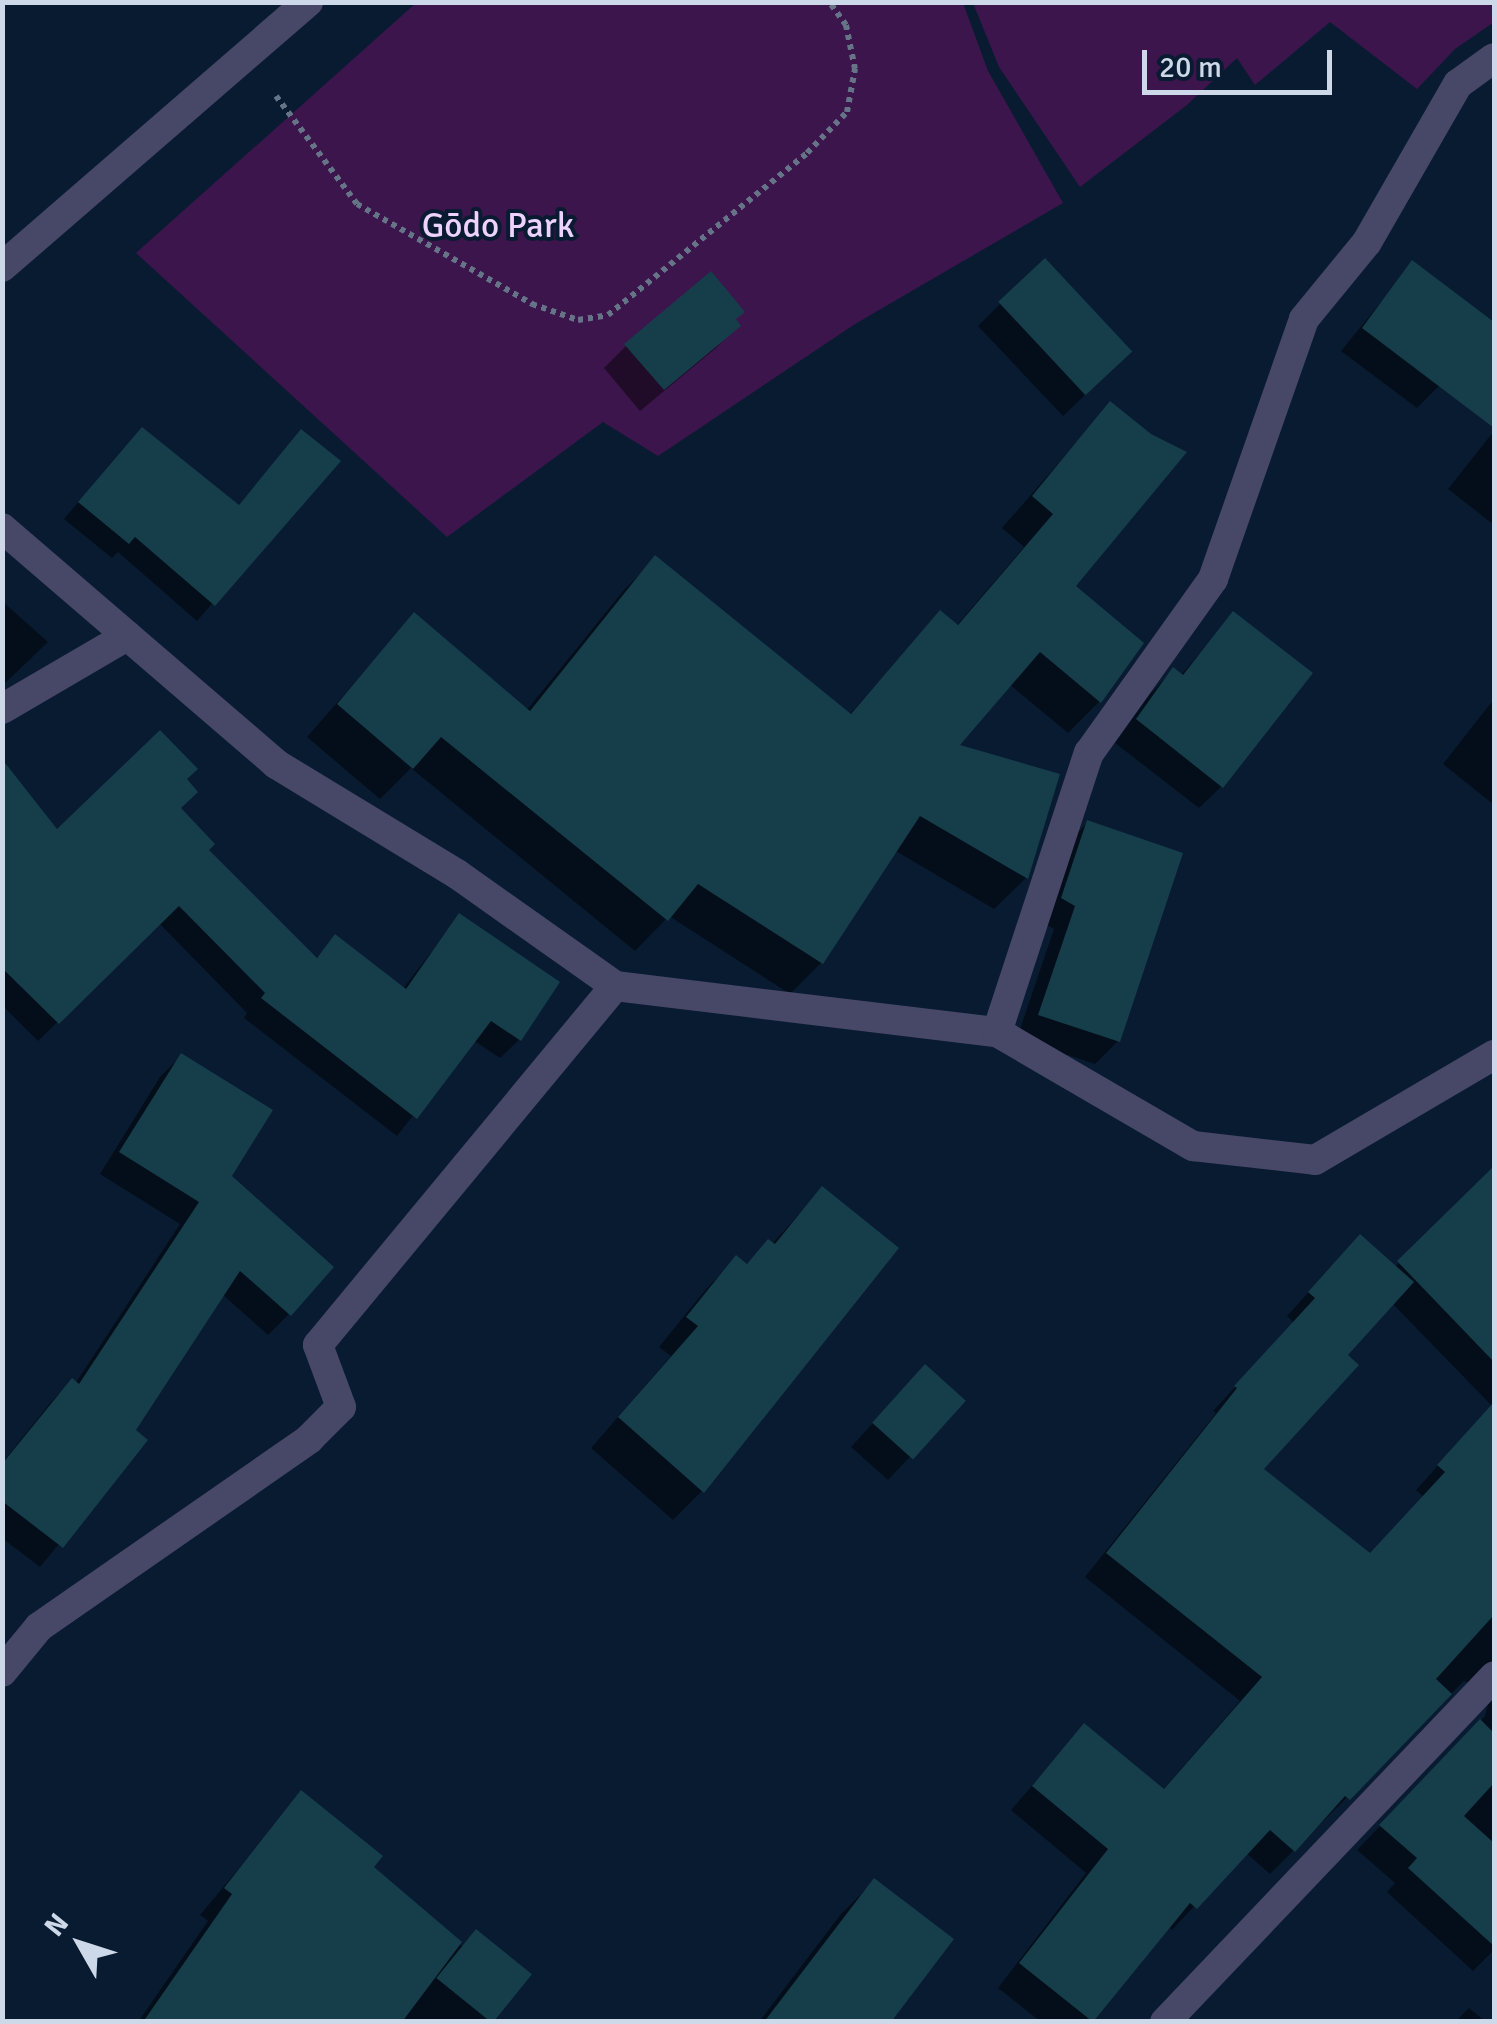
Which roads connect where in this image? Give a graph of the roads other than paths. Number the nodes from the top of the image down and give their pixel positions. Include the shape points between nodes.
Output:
1 (308, 2) edge
2 (1494, 58) edge
3 (2, 267) edge
4 (2, 528) edge
5 (127, 636) junction
6 (2, 709) edge
7 (615, 986) junction
8 (996, 1032) junction
9 (1494, 1055) edge
10 (2, 1672) edge
11 (1494, 1677) edge
12 (1165, 2022) edge

1 - 3 street
2 - 8 street via 1458,84 1367,242 1304,318 1213,580 1089,753
4 - 5 street
5 - 6 street
5 - 7 street via 276,764 456,874
7 - 8 street
7 - 10 street via 318,1345 341,1407 309,1439 39,1626
8 - 9 street via 1193,1146 1315,1160
11 - 12 street

